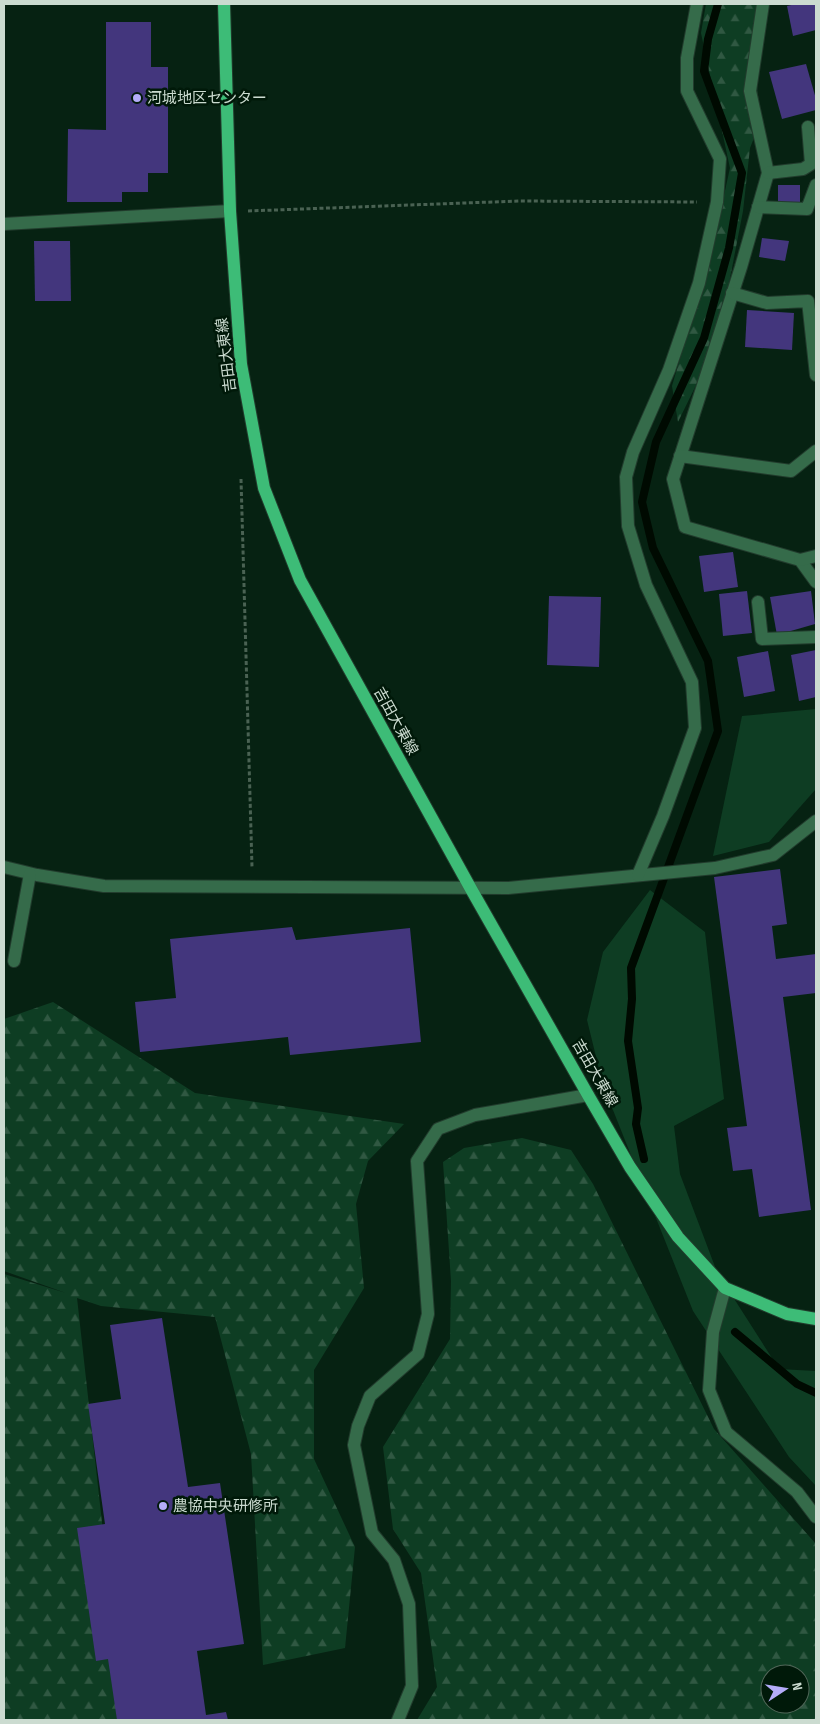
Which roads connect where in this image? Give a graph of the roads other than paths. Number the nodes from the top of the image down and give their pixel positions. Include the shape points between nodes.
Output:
1 (224, 4) edge
2 (697, 4) edge
3 (763, 4) edge
4 (808, 126) dead end
5 (768, 173) junction
6 (816, 185) edge
7 (758, 207) junction
8 (230, 211) junction
9 (4, 224) edge
10 (732, 294) junction
11 (816, 375) edge
12 (816, 451) edge
13 (680, 456) junction
14 (816, 556) edge
15 (800, 560) junction
16 (816, 582) edge
17 (758, 602) dead end
18 (816, 637) edge
19 (816, 821) edge
20 (4, 867) edge
21 (30, 874) junction
22 (642, 874) junction
23 (471, 888) junction
24 (14, 961) dead end
25 (588, 1095) junction
26 (725, 1288) junction
27 (816, 1319) edge
28 (816, 1517) edge
29 (398, 1720) edge

1 - 8 main road, 吉田大東線
2 - 22 street via 686,58 687,91 720,159 717,202 699,283 669,370 632,452 626,477 628,526 646,584 692,682 695,728
3 - 5 street via 750,91
4 - 5 street via 811,164 804,169
5 - 7 street
6 - 7 street via 806,209
7 - 10 street
8 - 9 street
8 - 23 main road, 吉田大東線 via 241,364 264,488 300,580
10 - 11 street via 766,303 808,301
10 - 13 street
12 - 13 street via 791,471
13 - 15 street via 673,479 685,527
14 - 15 street
15 - 16 street
17 - 18 street via 762,639
19 - 22 street via 772,855 715,868
20 - 21 street
21 - 23 street via 104,886
21 - 24 street
22 - 23 street via 508,888
23 - 25 main road, 吉田大東線
25 - 26 main road, 吉田大東線 via 630,1167 678,1237
25 - 29 street via 475,1115 438,1129 417,1161 428,1314 418,1354 370,1396 354,1444 372,1533 394,1560 409,1604 412,1686
26 - 27 main road, 吉田大東線 via 787,1314
26 - 28 street via 713,1332 709,1390 726,1432 797,1492

